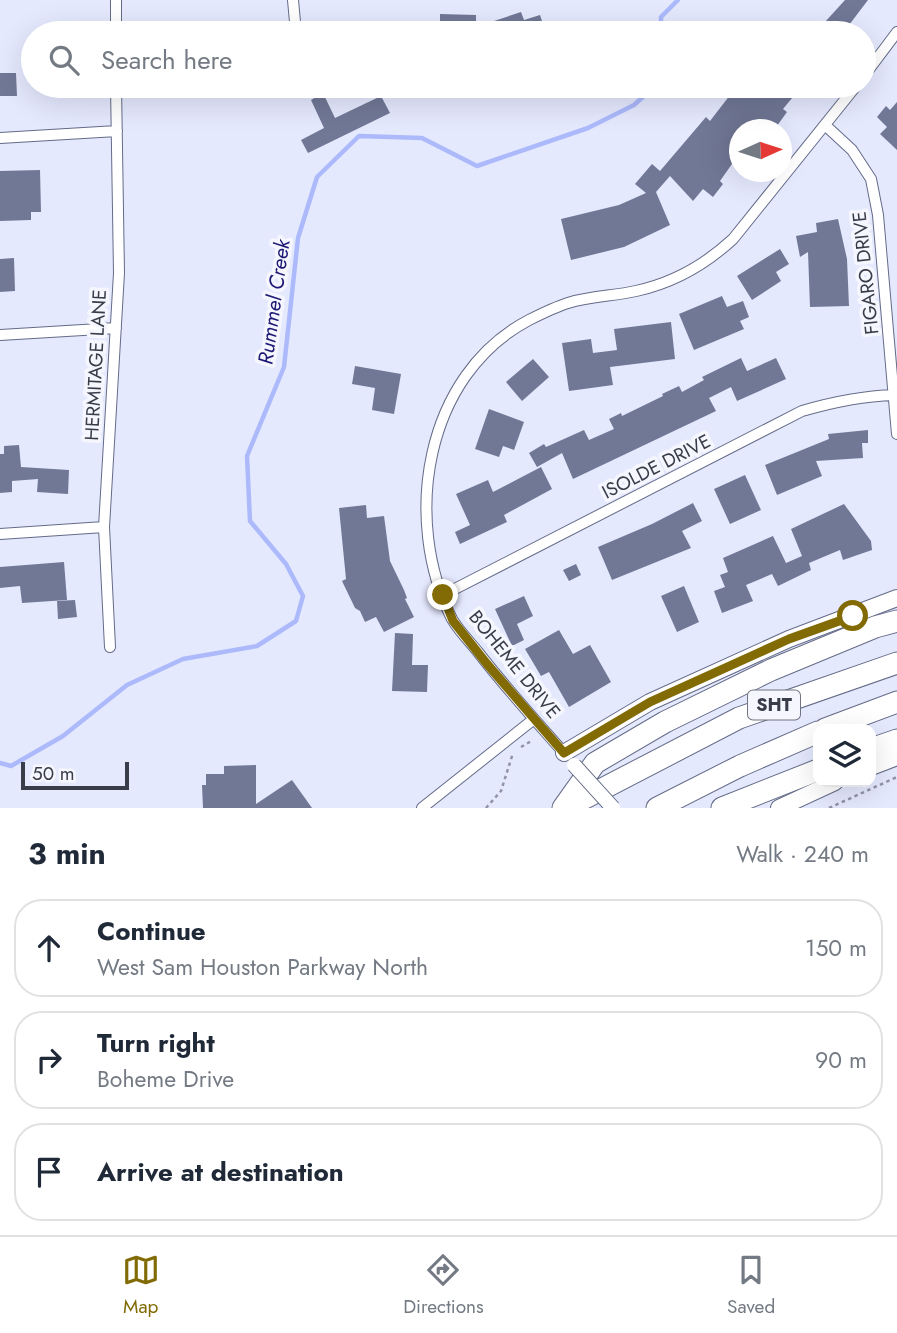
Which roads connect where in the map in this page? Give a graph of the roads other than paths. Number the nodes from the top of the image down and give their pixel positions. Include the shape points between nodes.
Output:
1 (116, 0) edge
2 (293, 0) edge
3 (116, 21) edge
4 (295, 21) edge
5 (897, 32) edge
6 (876, 60) edge
7 (116, 98) edge
8 (846, 98) edge
9 (825, 125) junction
10 (117, 131) junction
11 (0, 138) edge
12 (116, 328) junction
13 (0, 335) edge
14 (894, 395) junction
15 (897, 434) edge
16 (104, 527) junction
17 (0, 534) edge
18 (443, 595) junction
19 (897, 598) edge
20 (897, 621) edge
21 (110, 647) dead end
22 (897, 663) edge
23 (897, 702) edge
24 (534, 719) junction
25 (838, 724) edge
26 (813, 734) edge
27 (897, 740) edge
28 (876, 747) edge
29 (897, 757) edge
30 (569, 759) junction
31 (876, 765) edge
32 (813, 772) edge
33 (824, 787) edge
34 (422, 808) edge
35 (565, 808) edge
36 (613, 808) edge
37 (657, 808) edge
38 (722, 808) edge
39 (779, 808) edge

1 - 3 street
2 - 4 street
5 - 6 street
7 - 10 street, HERMITAGE LANE
8 - 9 street, BOHEME DRIVE
9 - 14 street, FIGARO DRIVE via 852,150 871,179
9 - 18 street, BOHEME DRIVE via 715,256 665,282 568,303 528,320 471,367 439,428 427,481 432,566
10 - 11 street
10 - 12 street, HERMITAGE LANE
12 - 13 street
12 - 16 street, HERMITAGE LANE
14 - 15 street, FIGARO DRIVE
14 - 18 street, ISOLDE DRIVE via 854,398 802,411
16 - 17 street
16 - 21 street, HERMITAGE LANE
18 - 24 street, BOHEME DRIVE via 453,621
19 - 30 main road via 789,639 650,702
20 - 35 highway via 771,670 665,722 595,763
22 - 35 highway, SHT via 739,718
23 - 25 highway, SHT
24 - 30 street, BOHEME DRIVE
24 - 34 street
26 - 37 highway, SHT
27 - 28 highway
29 - 31 main road
30 - 36 street, BOHEME DRIVE, bridge
32 - 38 highway
33 - 39 main road

